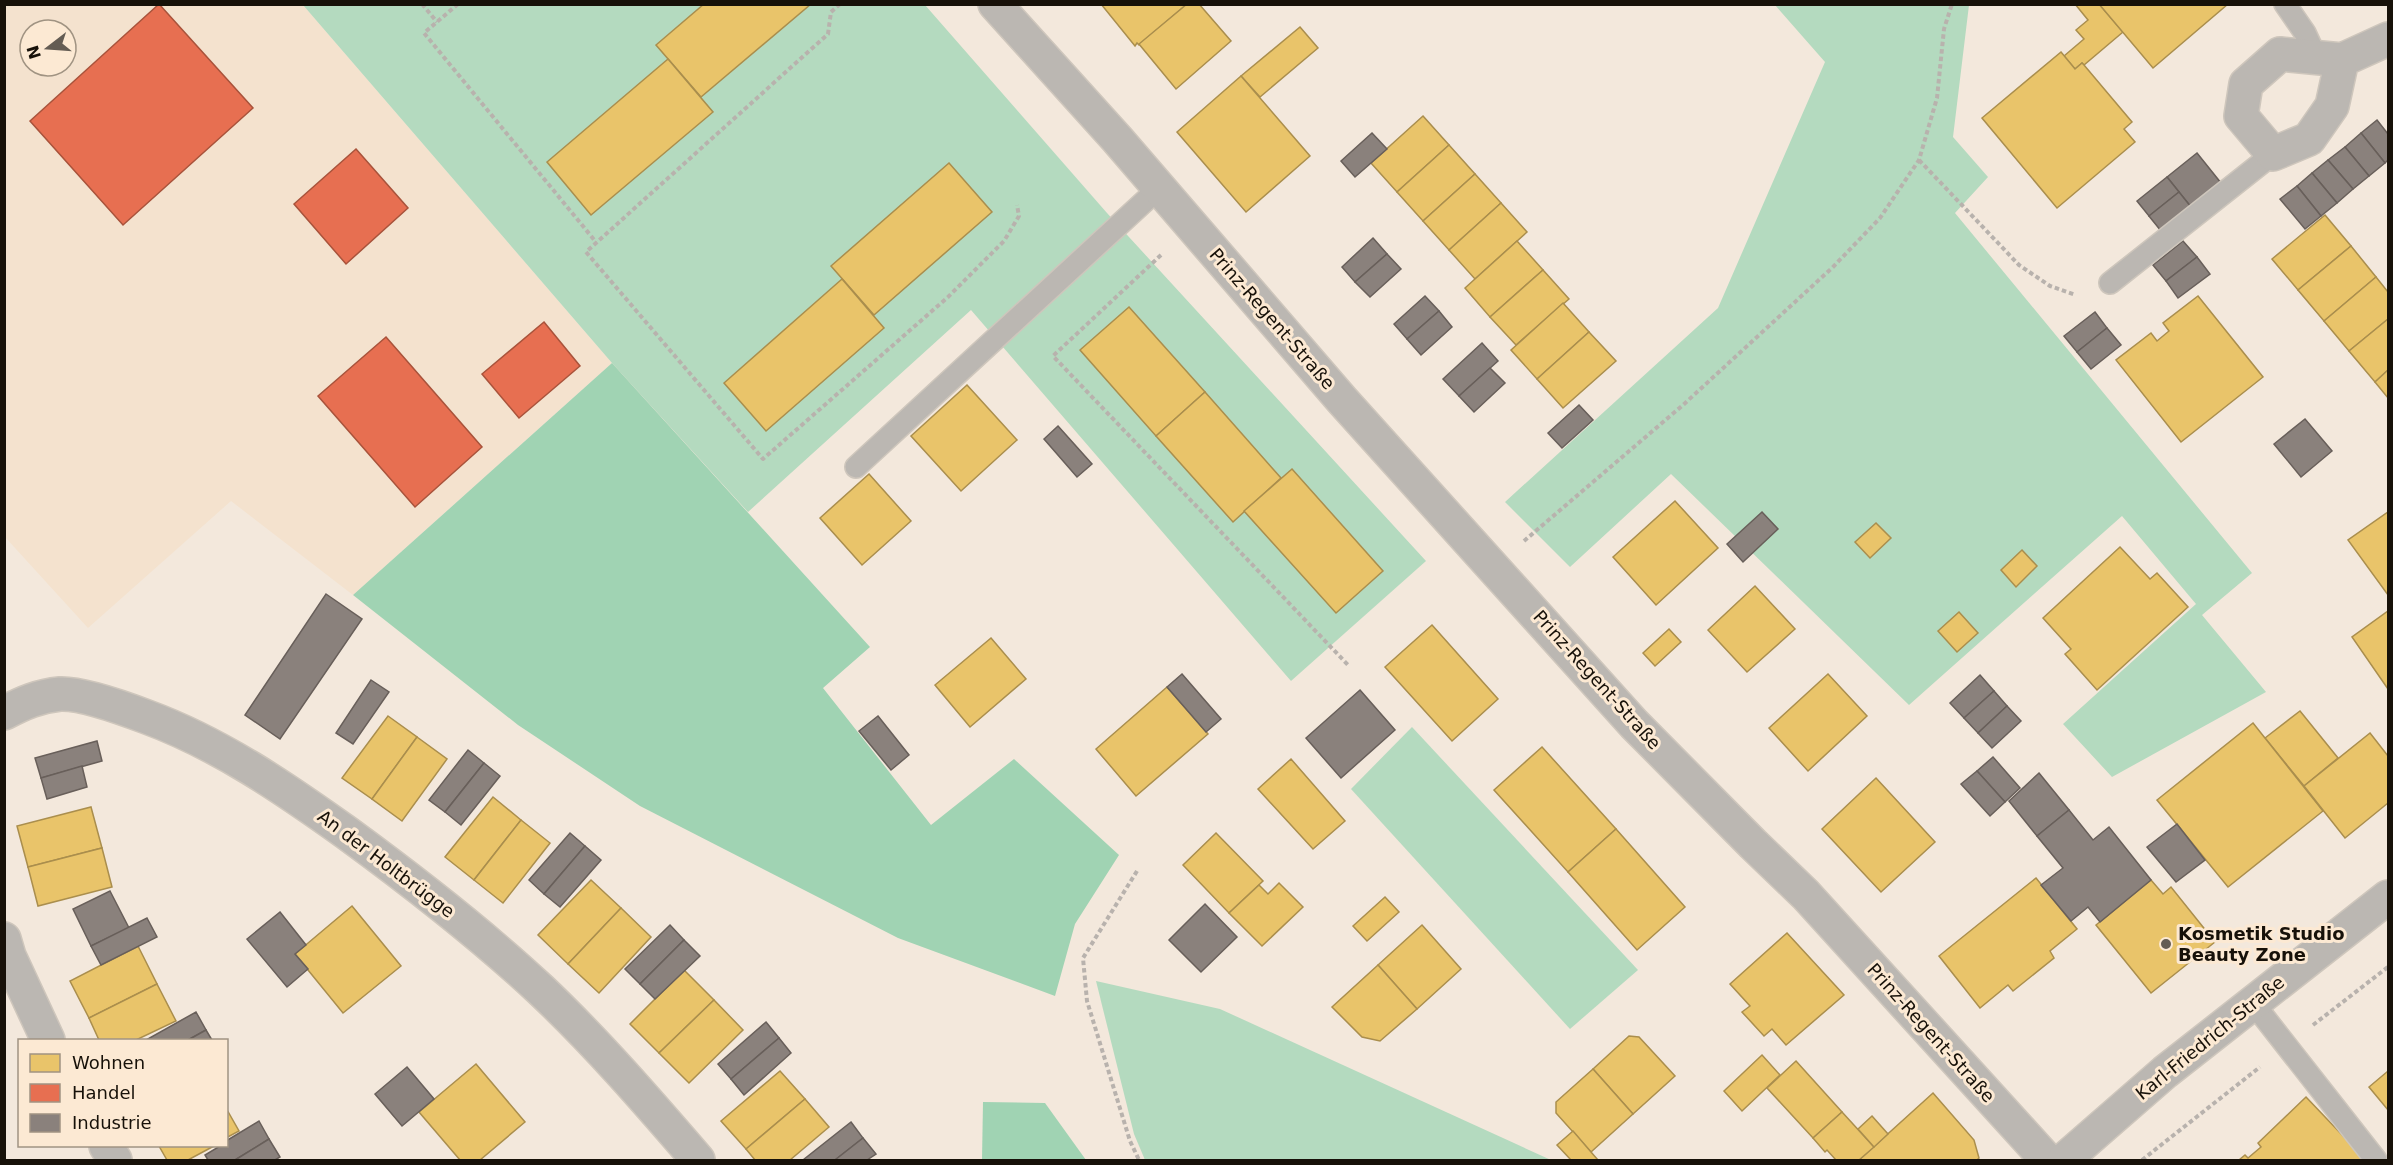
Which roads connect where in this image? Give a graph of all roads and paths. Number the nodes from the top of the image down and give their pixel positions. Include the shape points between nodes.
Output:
1 (422, 4) edge
2 (458, 4) edge
3 (840, 4) edge
4 (995, 4) edge
5 (1952, 4) edge
6 (2286, 4) edge
7 (437, 22) junction
8 (2388, 39) edge
9 (2329, 58) junction
10 (2273, 154) junction
11 (1919, 159) junction
12 (1160, 188) junction
13 (1017, 205) dead end
14 (1193, 227) junction
15 (596, 242) junction
16 (2110, 283) joint
17 (856, 466) dead end
18 (1494, 568) junction
19 (1350, 666) dead end
20 (4, 713) edge
21 (1137, 871) dead end
22 (2388, 897) edge
23 (4, 939) edge
24 (2253, 1003) junction
25 (47, 1039) edge
26 (107, 1147) edge
27 (115, 1161) edge
28 (698, 1161) edge
29 (1139, 1161) edge
30 (2047, 1161) edge
31 (2064, 1161) edge
32 (2376, 1161) edge

1 - 7 path
2 - 7 path
3 - 15 path via 831,12 828,34
4 - 12 street, Prinz-Regent-Straße
5 - 11 path via 1944,29 1937,98
6 - 9 lane via 2305,33
7 - 15 path via 424,33
8 - 9 street
9 - 10 street via 2332,106 2309,139
9 - 10 street via 2280,54 2247,84 2241,116
10 - 16 lane
11 - 16 path via 2019,265 2050,286 2080,296
11 - 18 path via 1880,218 1833,267 1683,405
12 - 14 street, Prinz-Regent-Straße
12 - 17 lane
13 - 15 path via 1020,216 1004,241 948,297 763,459 586,252
14 - 18 street, Prinz-Regent-Straße
14 - 19 path via 1053,356
18 - 30 street, Prinz-Regent-Straße via 1634,724 1806,895
20 - 28 street, An der Holtbrügge via 32,699 62,694 115,705 180,729 277,783 396,869 541,990 593,1042
21 - 29 path via 1083,958 1087,1001
22 - 24 street, Karl-Friedrich-Straße
23 - 25 street
24 - 31 street, Karl-Friedrich-Straße via 2165,1072
24 - 32 lane
26 - 27 street

